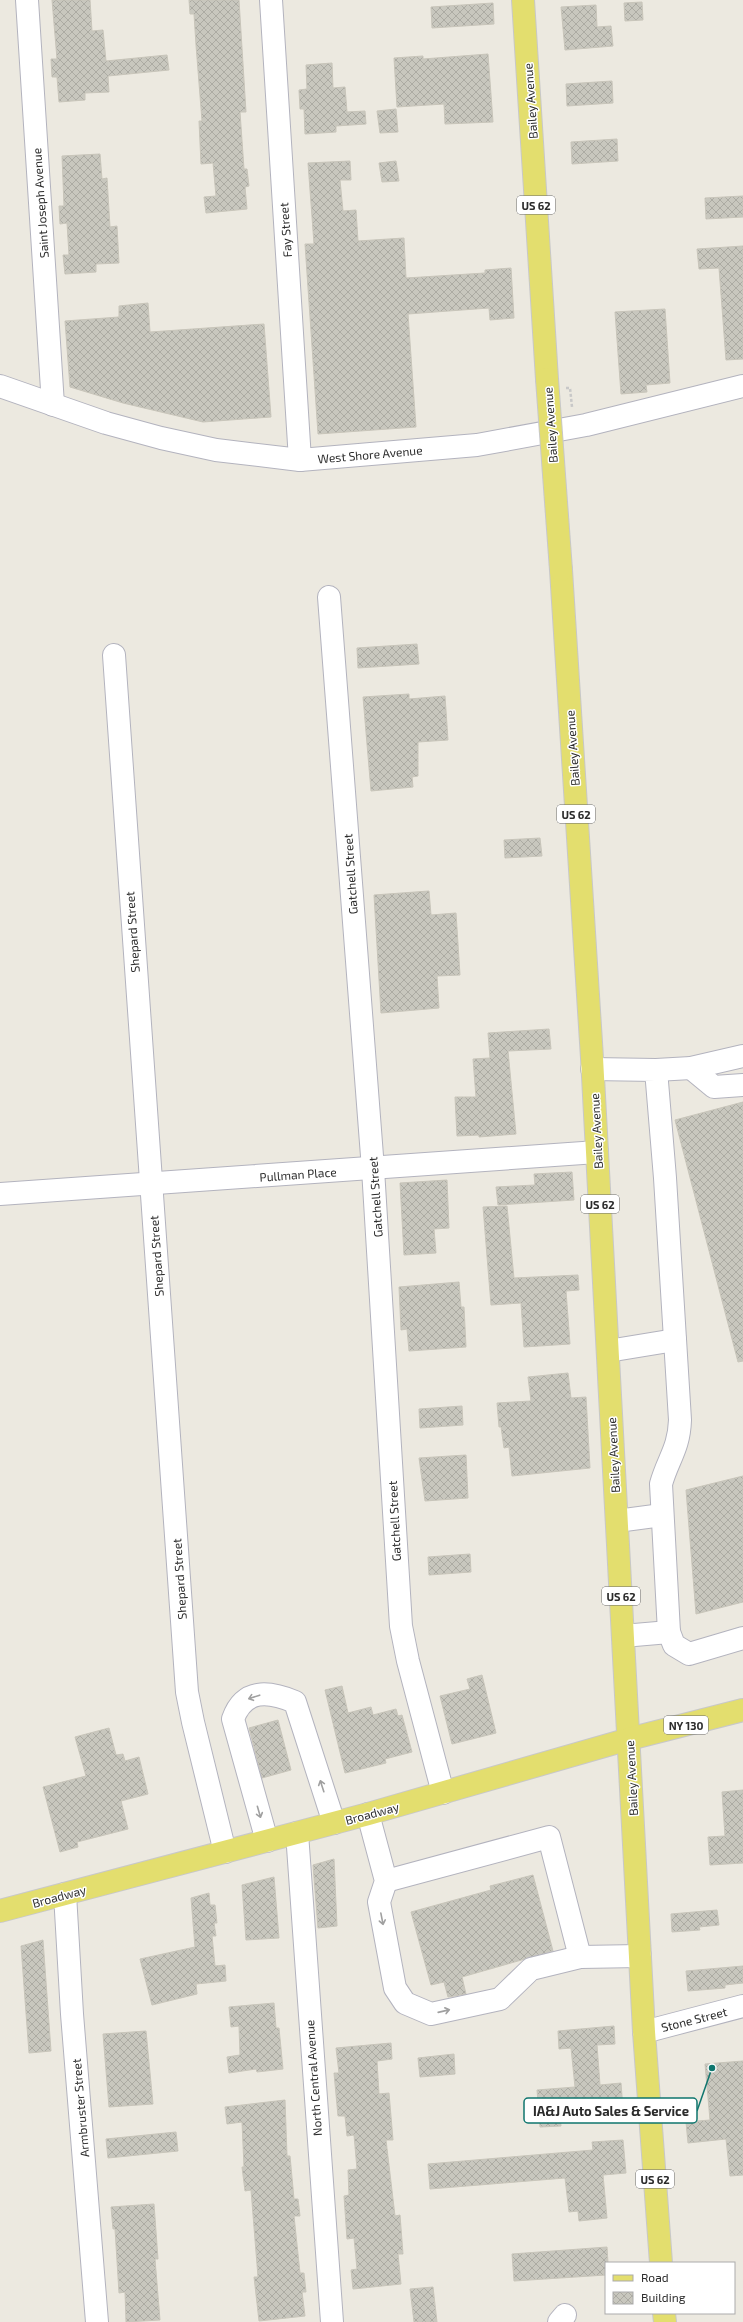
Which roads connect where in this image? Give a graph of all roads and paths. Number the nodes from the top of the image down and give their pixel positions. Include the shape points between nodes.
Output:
1 (27, 0) edge
2 (271, 0) edge
3 (523, 0) edge
4 (0, 386) edge
5 (743, 386) edge
6 (570, 388) dead end
7 (53, 405) junction
8 (572, 412) dead end
9 (300, 460) junction
10 (329, 597) dead end
11 (114, 655) dead end
12 (743, 1056) edge
13 (691, 1068) junction
14 (592, 1069) junction
15 (656, 1070) junction
16 (743, 1085) edge
17 (597, 1152) junction
18 (374, 1169) junction
19 (151, 1183) junction
20 (0, 1194) edge
21 (675, 1340) junction
22 (608, 1351) junction
23 (662, 1515) junction
24 (617, 1521) junction
25 (669, 1632) junction
26 (623, 1636) junction
27 (743, 1638) edge
28 (743, 1710) edge
29 (629, 1739) junction
30 (443, 1793) junction
31 (368, 1814) junction
32 (334, 1823) junction
33 (297, 1833) junction
34 (268, 1841) junction
35 (225, 1852) junction
36 (386, 1881) junction
37 (65, 1894) junction
38 (1, 1906) edge
39 (640, 1956) junction
40 (580, 1958) junction
41 (743, 2006) edge
42 (644, 2032) junction
43 (661, 2262) edge
44 (97, 2322) edge
45 (332, 2322) edge

1 - 7 street, Saint Joseph Avenue
2 - 9 street, Fay Street
3 - 14 main road, Bailey Avenue / US 62, bridge
4 - 7 street, West Shore Avenue
5 - 9 street, West Shore Avenue via 586,425 477,445
6 - 8 path
7 - 9 street, West Shore Avenue via 161,438 216,450
10 - 18 street, Gatchell Street
11 - 19 street, Shepard Street
12 - 13 street
13 - 15 street
13 - 16 street via 714,1087
14 - 15 street
14 - 17 main road, Bailey Avenue / US 62
15 - 21 street
17 - 18 street, Pullman Place
17 - 22 main road, Bailey Avenue / US 62
18 - 19 street, Pullman Place
18 - 30 street, Gatchell Street via 401,1626
19 - 20 street, Pullman Place
19 - 35 street, Shepard Street via 187,1692
21 - 22 street
21 - 23 street via 680,1430 676,1448 665,1468 661,1484
22 - 24 main road, Bailey Avenue / US 62
23 - 24 street
23 - 25 street
24 - 26 main road, Bailey Avenue / US 62
25 - 26 street
25 - 27 street via 674,1645 689,1654
26 - 29 main road, Bailey Avenue / US 62
28 - 29 main road, Broadway / NY 130
29 - 30 main road, Broadway
29 - 39 main road, Bailey Avenue / US 62
30 - 31 main road, Broadway
31 - 32 main road, Broadway
31 - 36 street
32 - 33 main road, Broadway
32 -> 34 street via 295,1702 271,1694 256,1695 236,1709 233,1719
33 - 34 main road, Broadway
33 - 45 street, North Central Avenue
34 - 35 main road, Broadway
35 - 37 main road, Broadway
36 - 40 street via 549,1837
36 -> 40 street via 379,1902 395,1988 405,2003 431,2014 500,1999 531,1969
37 - 38 main road, Broadway
37 - 44 street, Armbruster Street
39 - 40 street
39 - 42 main road, Bailey Avenue / US 62
41 - 42 street, Stone Street
42 - 43 main road, Bailey Avenue / US 62

